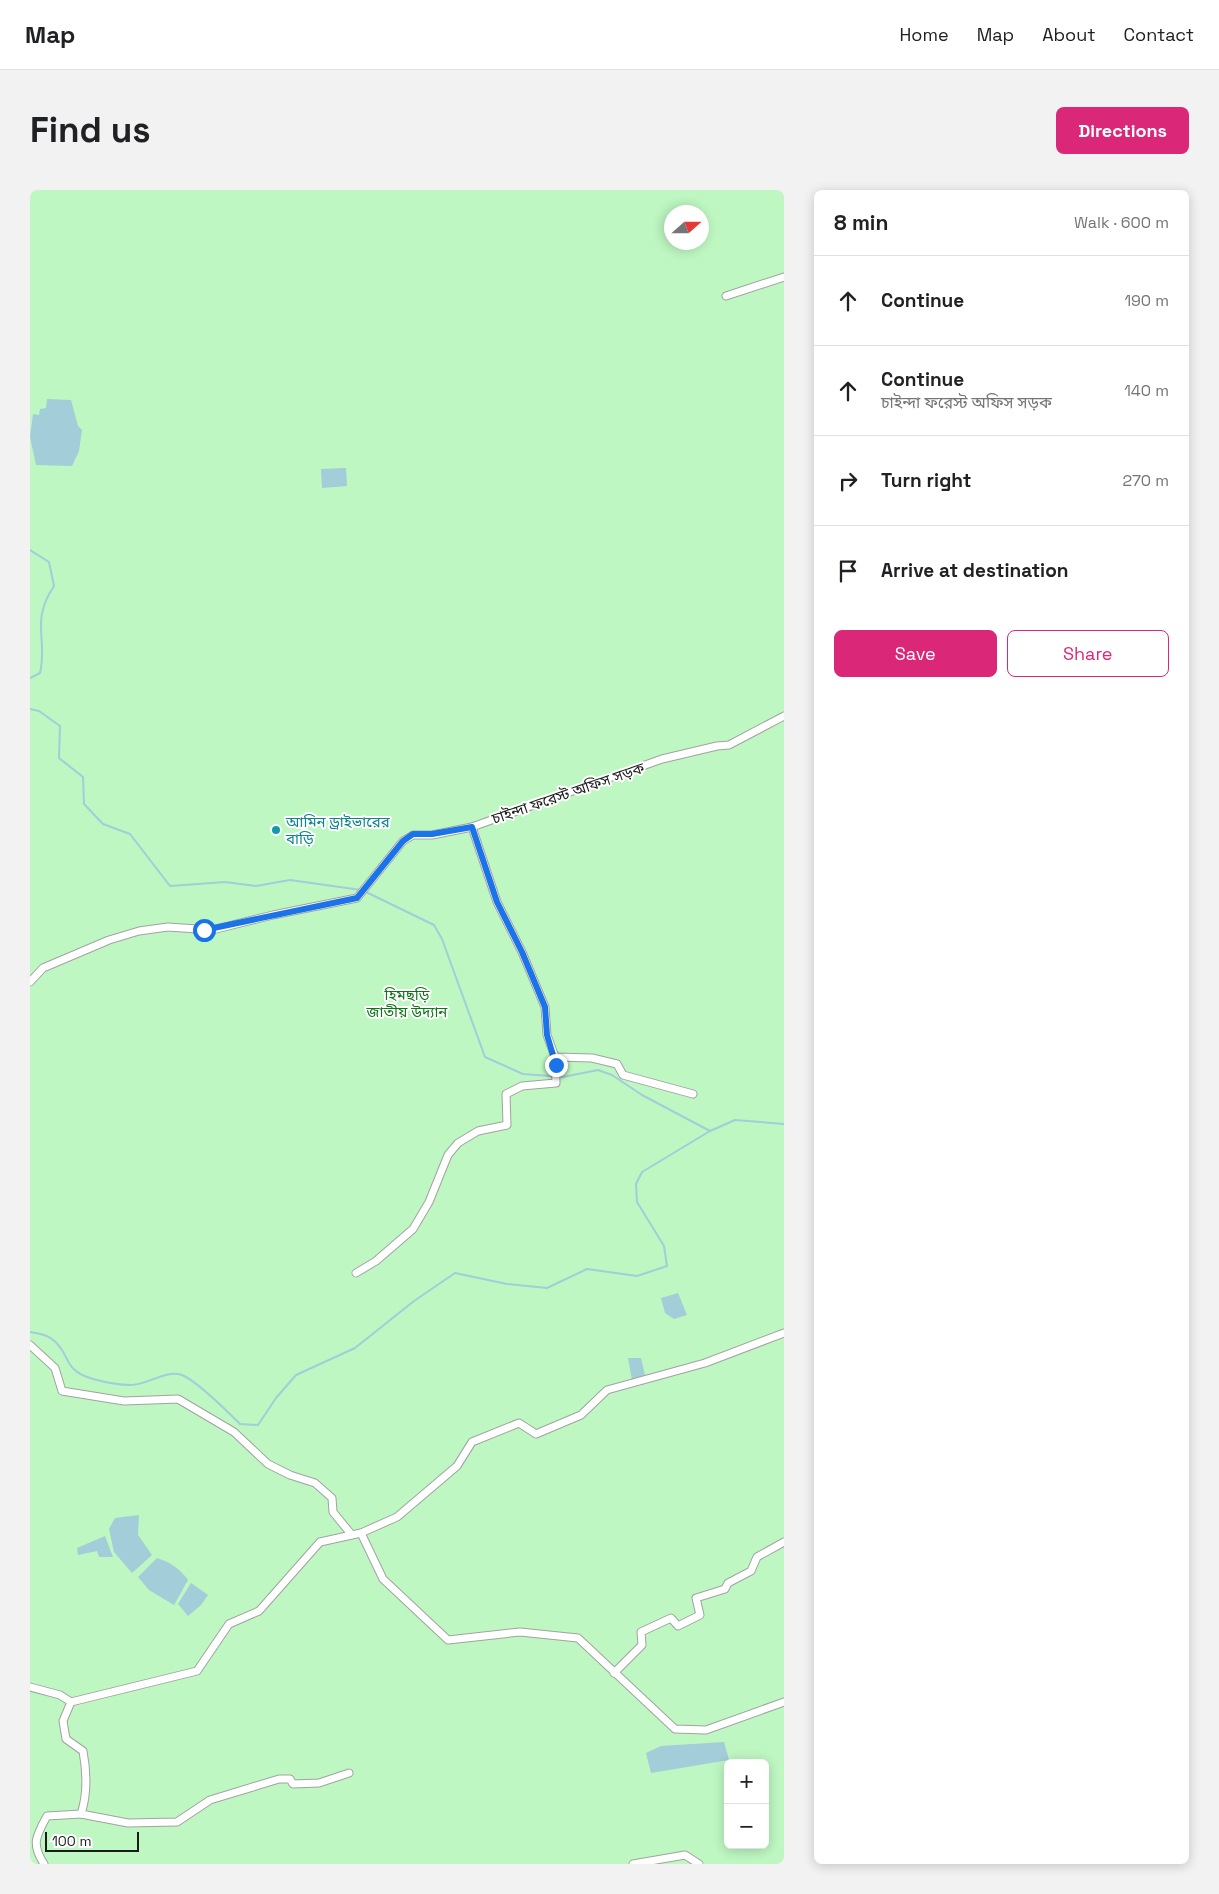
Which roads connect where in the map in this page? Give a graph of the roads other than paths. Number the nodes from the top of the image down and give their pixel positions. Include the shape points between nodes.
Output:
1 (784, 277) edge
2 (726, 296) dead end
3 (784, 716) edge
4 (472, 827) junction
5 (30, 982) edge
6 (555, 1057) junction
7 (693, 1094) dead end
8 (356, 1273) dead end
9 (784, 1332) edge
10 (30, 1345) edge
11 (361, 1532) junction
12 (351, 1534) junction
13 (784, 1542) edge
14 (614, 1673) junction
15 (30, 1687) edge
16 (71, 1702) junction
17 (784, 1702) edge
18 (349, 1773) dead end
19 (81, 1814) junction
20 (44, 1864) edge
21 (633, 1864) edge
22 (699, 1864) edge

1 - 2 street
3 - 4 street, চাইন্দা ফরেস্ট অফিস সড়ক via 729,745 662,759
4 - 5 street, চাইন্দা ফরেস্ট অফিস সড়ক via 413,834 403,841 357,898 212,930 168,927 139,931 43,968
4 - 6 street via 497,902 545,1007 547,1035
6 - 7 street via 592,1058 617,1064 623,1075
6 - 8 street via 556,1083 522,1086 506,1094 507,1125 478,1131 458,1143 448,1155 429,1202 413,1229
9 - 11 street via 705,1363 607,1390 581,1416 536,1434 519,1423 472,1442 457,1466 397,1517
10 - 12 street via 55,1368 62,1391 124,1401 178,1399 234,1432 268,1464 290,1476 315,1483 332,1498 333,1512
11 - 12 street
11 - 14 street via 383,1579 448,1640 520,1632 578,1638
12 - 16 street via 320,1542 259,1611 229,1624 197,1671
13 - 14 street via 757,1557 751,1571 728,1583 725,1589 696,1598 700,1615 678,1626 671,1618 641,1632 642,1645
14 - 17 street via 675,1729 706,1730
15 - 16 street via 60,1695
16 - 19 street via 63,1721 66,1739 83,1751 88,1773 86,1800
18 - 19 street via 319,1783 293,1784 290,1779 279,1779 210,1800 177,1822 128,1823
19 - 20 street via 47,1816 36,1837 37,1853
21 - 22 street via 686,1855

